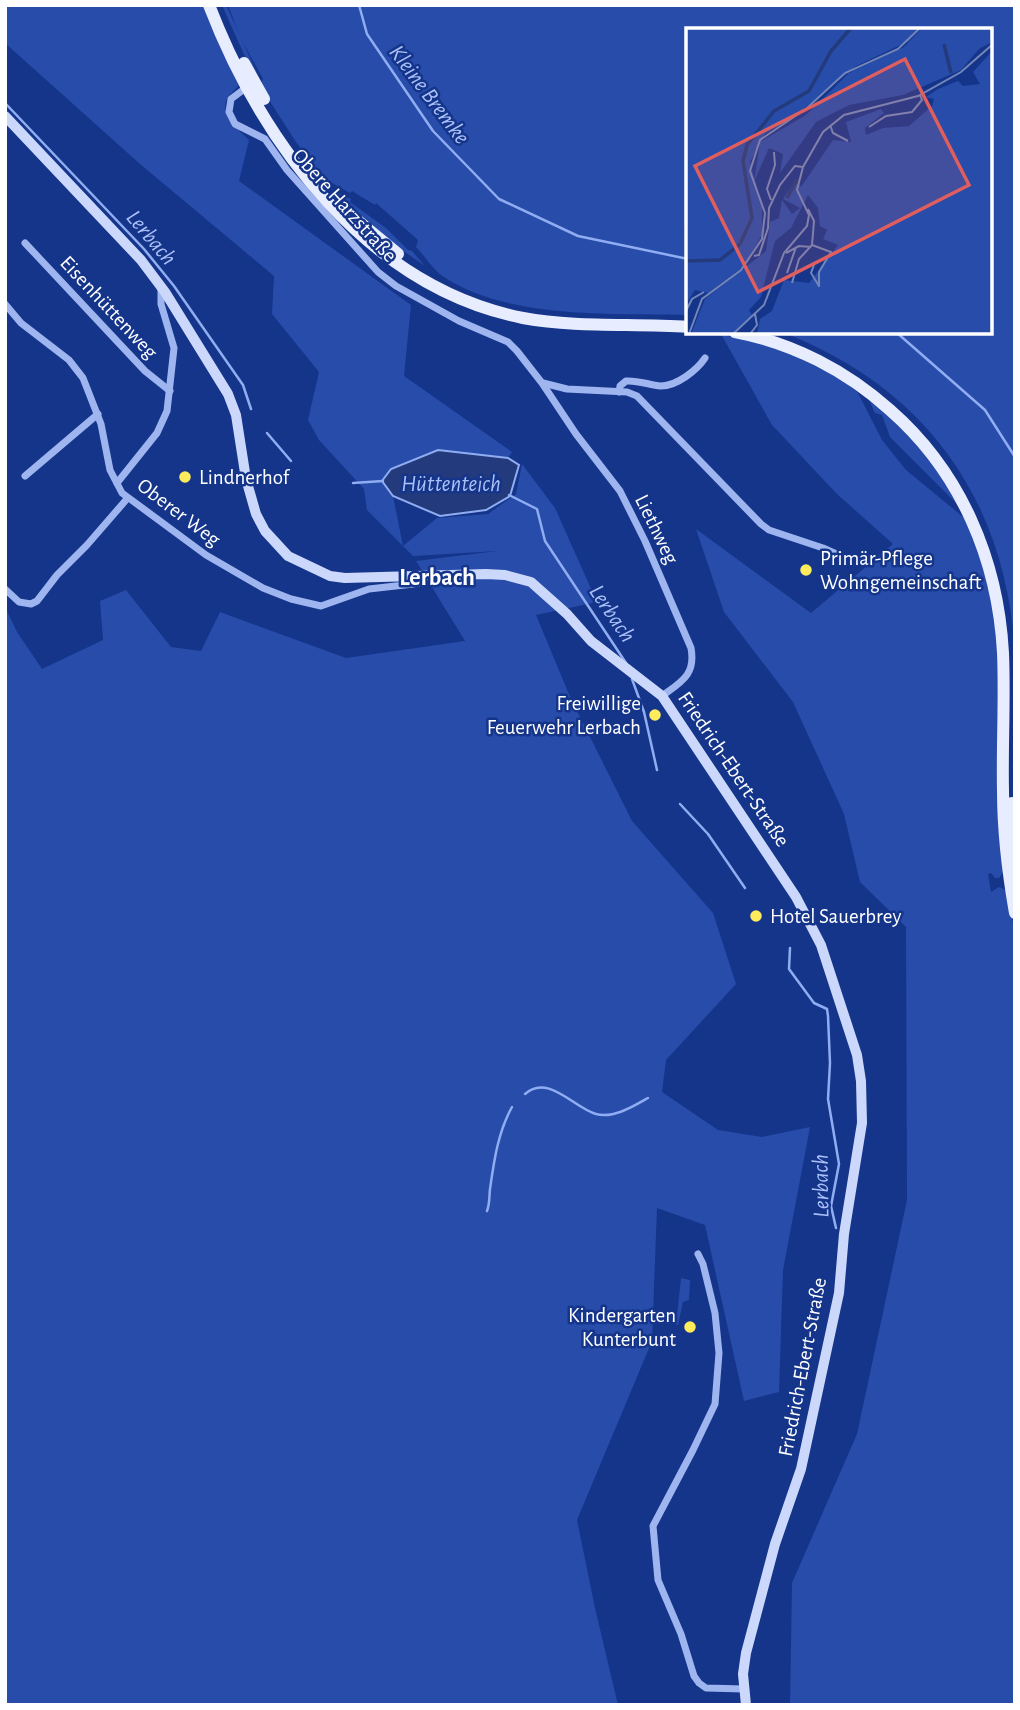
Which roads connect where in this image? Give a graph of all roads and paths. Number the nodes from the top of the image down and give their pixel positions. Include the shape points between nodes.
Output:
1 (209, 5) edge
2 (218, 5) edge
3 (247, 87) junction
4 (5, 116) edge
5 (25, 243) dead end
6 (161, 286) junction
7 (5, 304) edge
8 (686, 319) edge
9 (686, 327) edge
10 (743, 334) edge
11 (775, 334) edge
12 (705, 358) dead end
13 (542, 383) junction
14 (170, 391) junction
15 (619, 392) junction
16 (98, 414) junction
17 (26, 476) dead end
18 (117, 483) junction
19 (125, 500) dead end
20 (850, 560) dead end
21 (426, 574) junction
22 (5, 589) edge
23 (662, 696) junction
24 (1015, 852) edge
25 (1015, 913) edge
26 (698, 1254) dead end
27 (744, 1689) junction
28 (746, 1705) edge

1 - 3 main road
2 - 8 main road via 263,99 306,163 351,214 401,256 451,285 522,309 576,316
3 - 9 main road via 327,201 372,245 427,282 489,309 542,321
3 - 13 street, Obere Harzstraße via 230,99 229,112 235,124 265,139 364,259 396,286 508,342
4 - 6 street, Friedrich-Ebert-Straße
5 - 14 street, Eisenhüttenweg via 145,371
6 - 14 street via 163,313 174,345
6 - 21 street, Friedrich-Ebert-Straße via 228,394 256,514 276,544 300,564 330,576
7 - 16 street, Oberer Weg via 77,368
10 - 25 main road via 812,357 882,402 929,450 969,513 988,563 1001,631 1004,821
11 - 24 main road via 840,363 896,403 950,463 983,523 999,573 1009,630
12 - 15 street via 671,384 626,381
13 - 15 street via 588,392
13 - 23 street, Liethweg via 620,491 691,648 684,682
14 - 18 street via 158,430
15 - 20 street via 637,396 649,406 769,530
16 - 17 street
16 - 18 street, Oberer Weg
18 - 21 street, Oberer Weg via 127,498 228,569 300,601 329,605 369,589 422,583
19 - 22 street via 37,601 19,602
21 - 23 street, Friedrich-Ebert-Straße via 505,575 531,583 591,641
23 - 27 street, Friedrich-Ebert-Straße via 796,897 826,959 862,1081 861,1133 839,1293 802,1469 750,1633
26 - 27 street via 715,1313 719,1353 715,1404 653,1526 658,1580 699,1683 706,1688
27 - 28 street, Friedrich-Ebert-Straße

